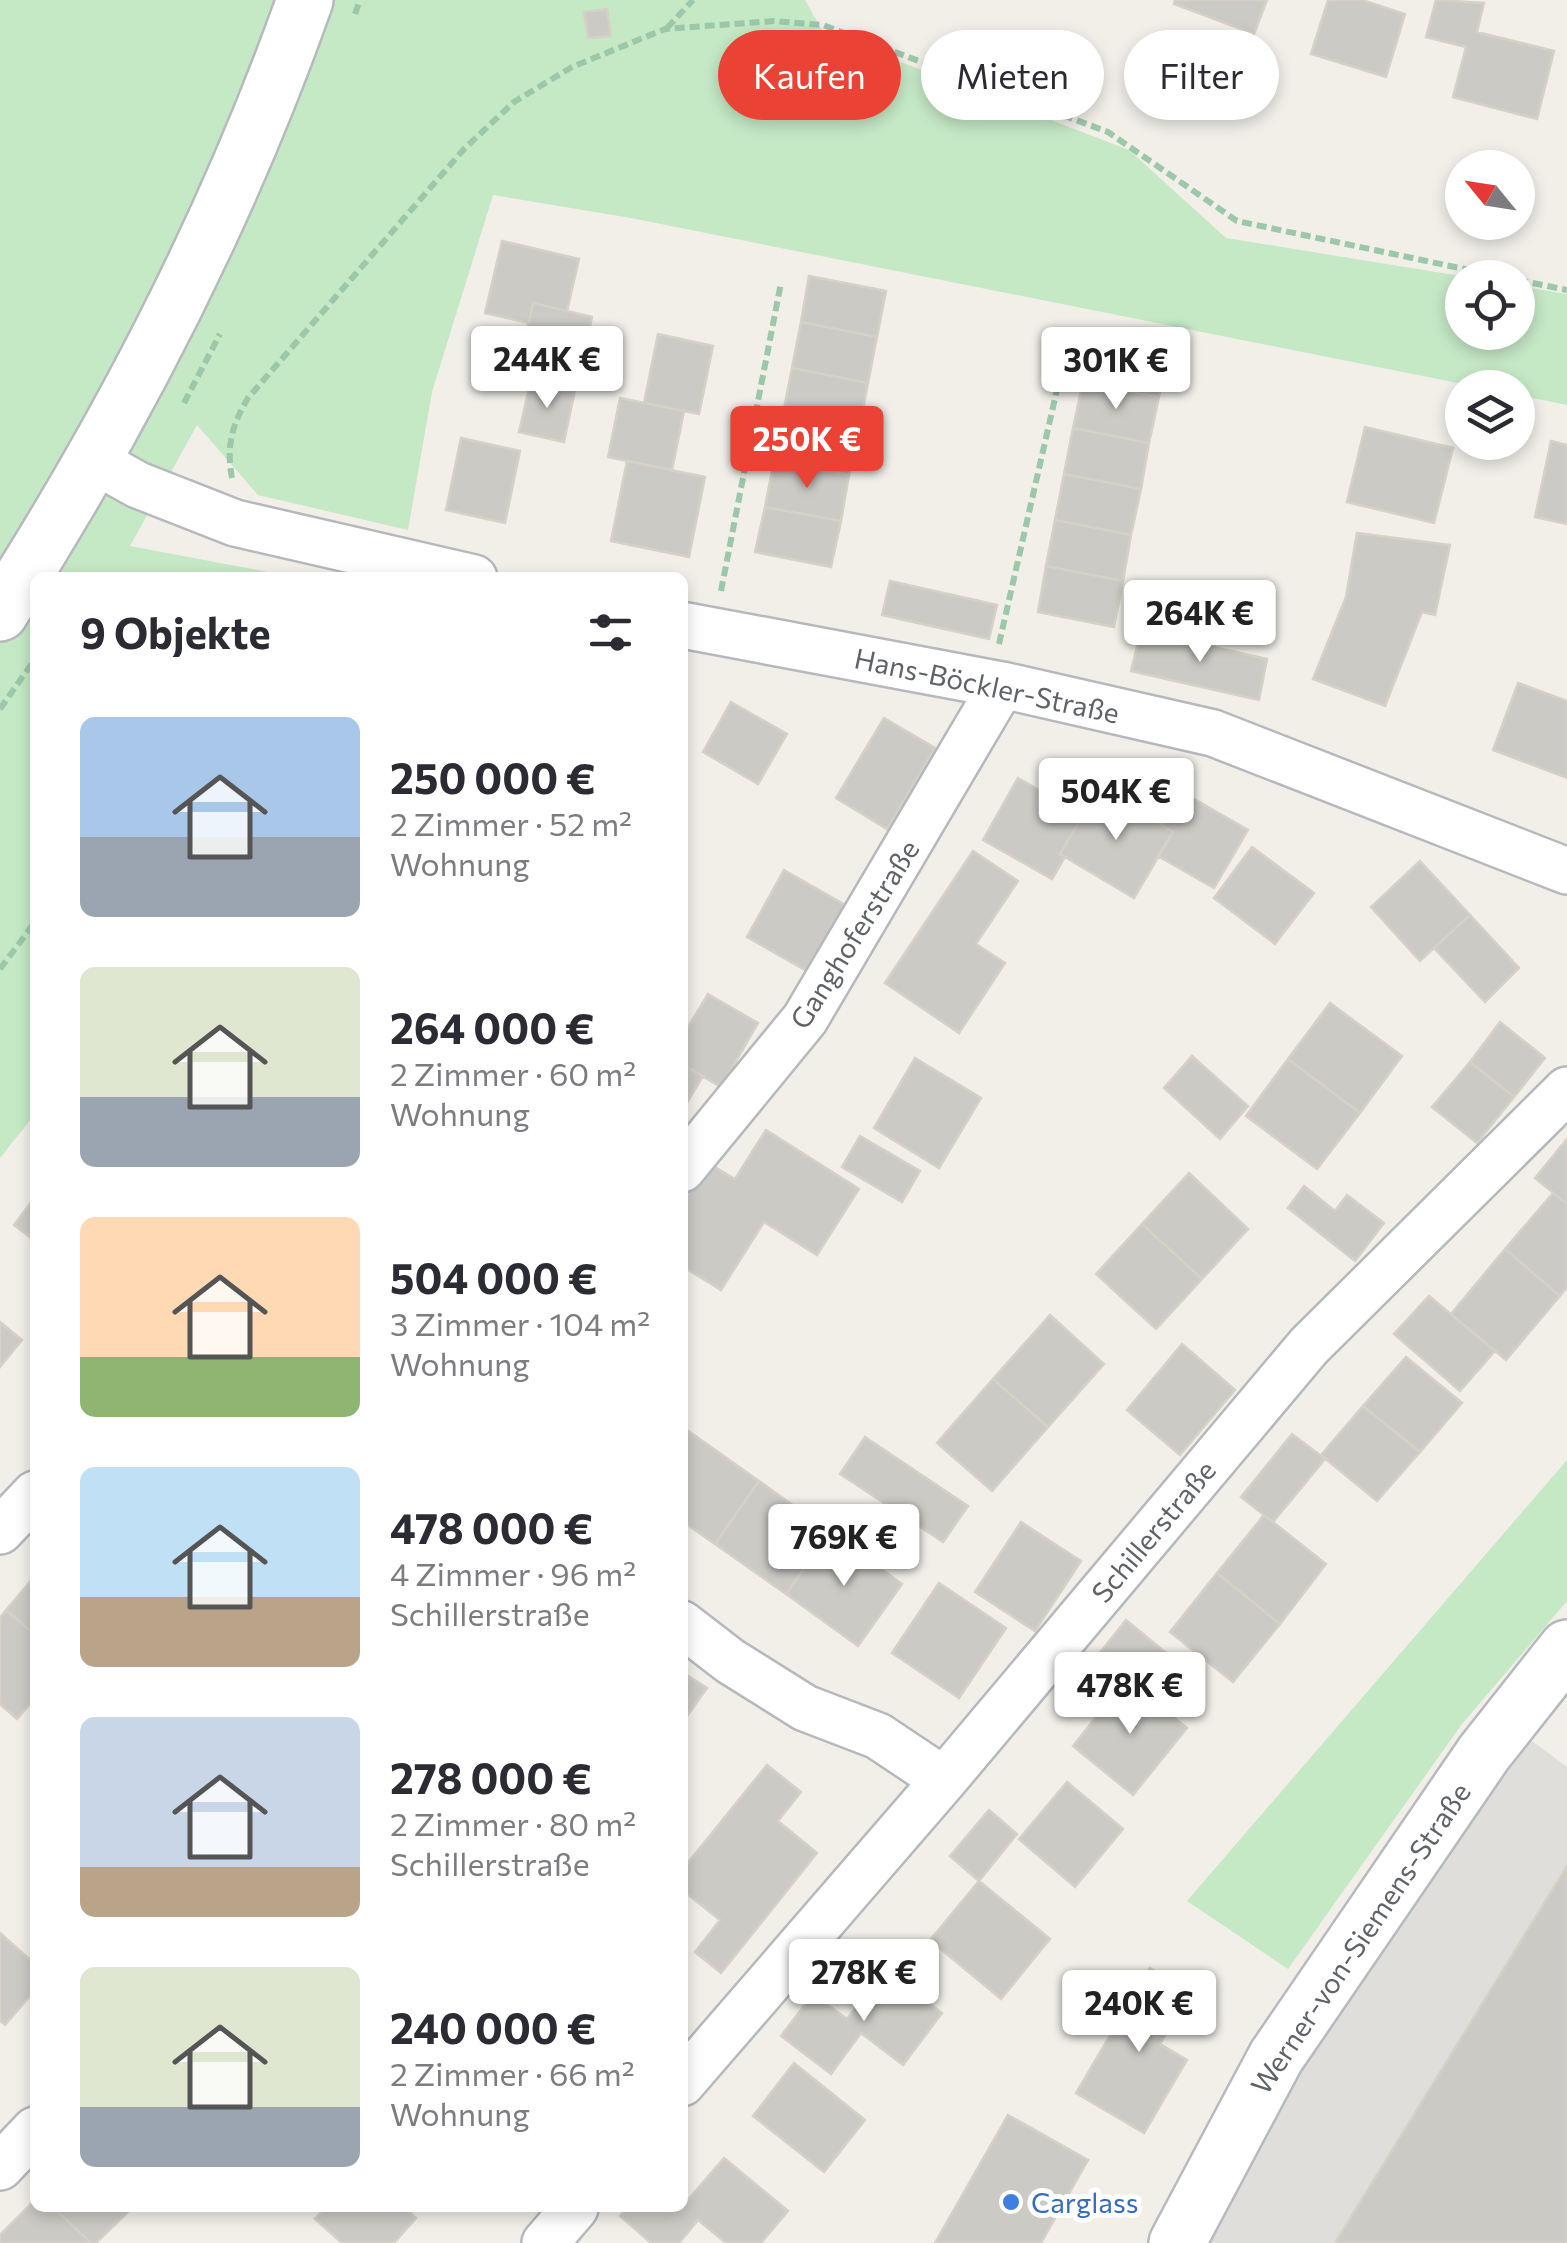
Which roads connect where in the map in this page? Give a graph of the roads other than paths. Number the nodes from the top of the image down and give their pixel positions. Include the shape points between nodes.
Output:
1 (305, 0) edge
2 (93, 460) junction
3 (448, 572) edge
4 (0, 614) edge
5 (698, 628) edge
6 (996, 684) junction
7 (1567, 871) edge
8 (1567, 1090) edge
9 (688, 1162) edge
10 (30, 1499) edge
11 (0, 1531) edge
12 (688, 1629) edge
13 (1567, 1648) edge
14 (944, 1780) junction
15 (688, 2076) edge
16 (30, 2135) edge
17 (0, 2167) edge
18 (572, 2212) edge
19 (545, 2243) edge
20 (1177, 2243) edge

1 - 2 street via 231,186
2 - 3 street via 234,523
2 - 4 street
5 - 6 street, Hans-Böckler-Straße
6 - 7 street, Hans-Böckler-Straße via 1213,734
6 - 9 street, Ganghoferstraße via 804,1019
8 - 14 street, Schillerstraße via 1309,1346
10 - 11 street
12 - 14 street via 805,1708 878,1736
13 - 20 street, Werner-von-Siemens-Straße via 1484,1753 1276,2057
14 - 15 street, Schillerstraße
16 - 17 street
18 - 19 street

